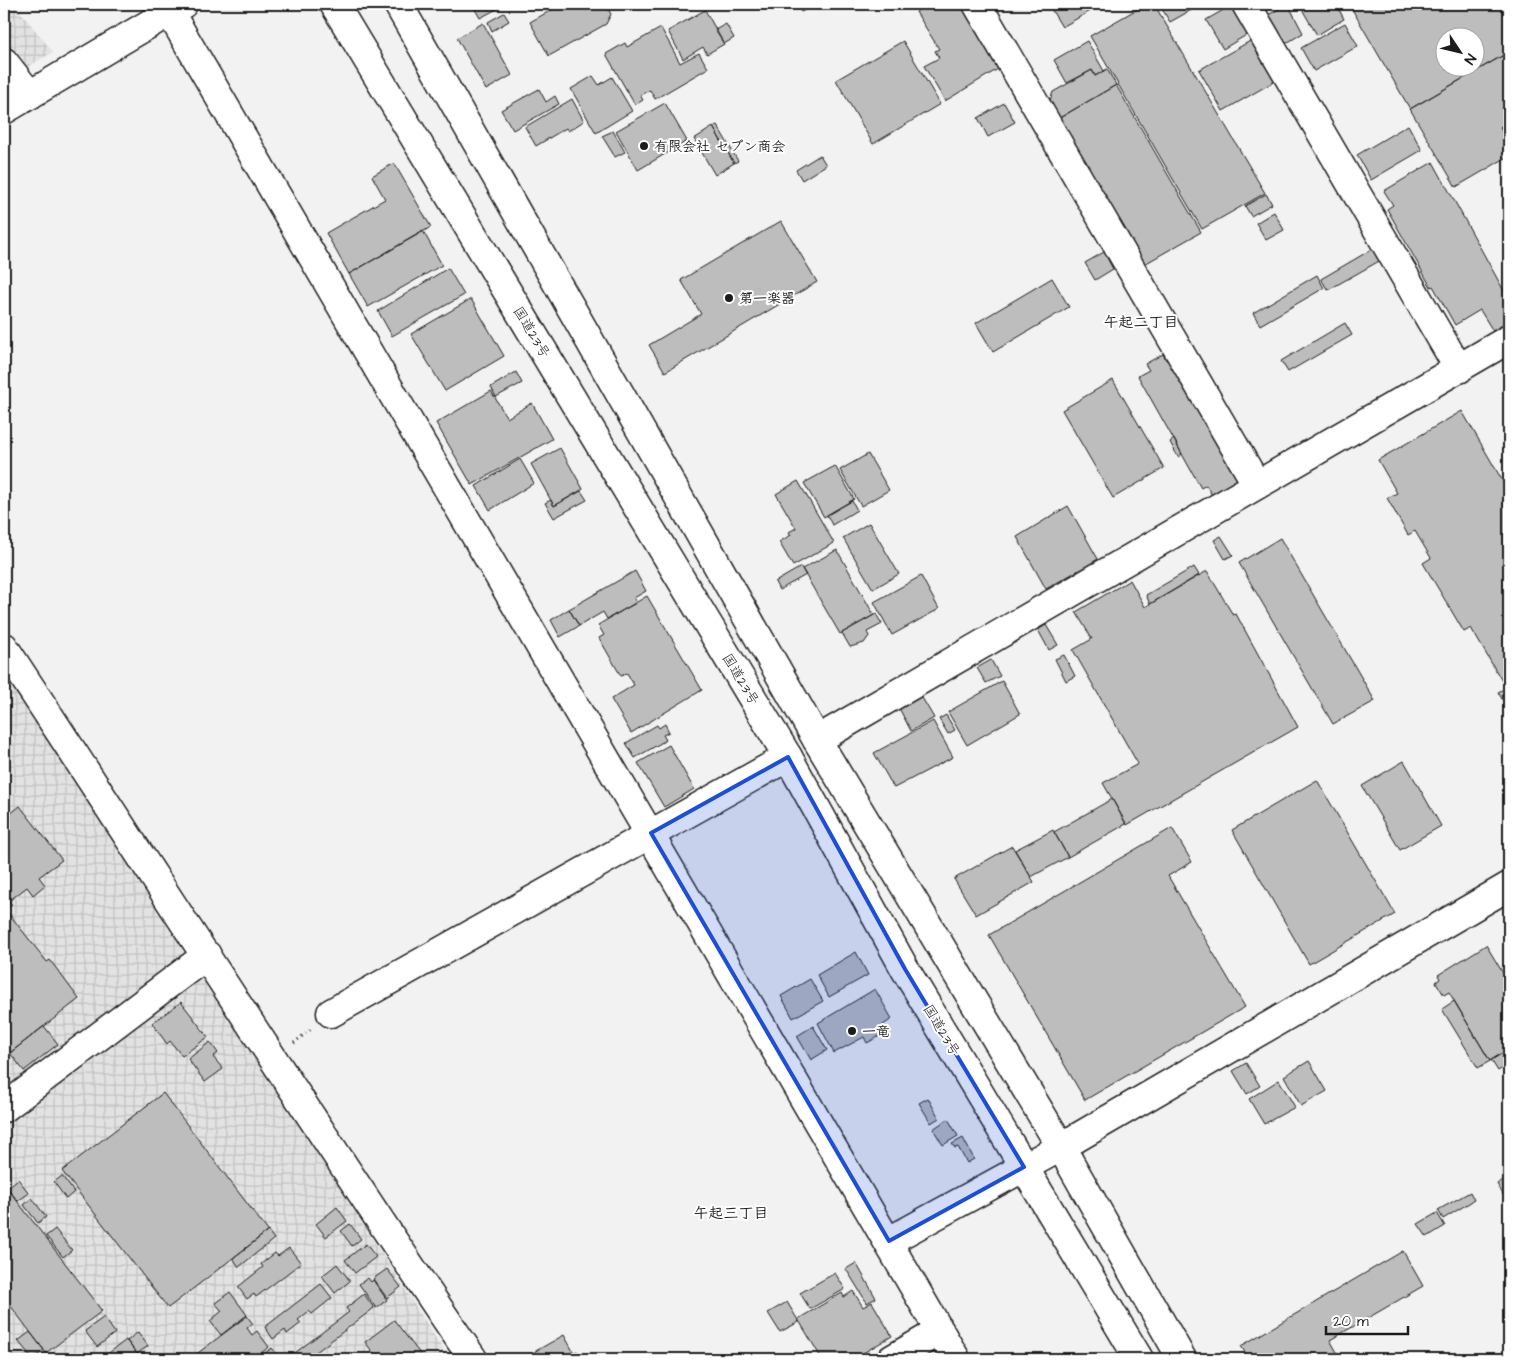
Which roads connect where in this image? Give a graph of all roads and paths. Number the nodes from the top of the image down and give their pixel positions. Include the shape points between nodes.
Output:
1 (334, 4) edge
2 (398, 4) edge
3 (977, 4) edge
4 (1246, 4) edge
5 (173, 6) edge
6 (4, 62) edge
7 (30, 95) junction
8 (4, 110) edge
9 (1509, 339) edge
10 (1459, 369) junction
11 (1257, 485) junction
12 (4, 646) edge
13 (817, 740) junction
14 (788, 757) junction
15 (651, 833) junction
16 (1509, 886) edge
17 (207, 955) junction
18 (331, 1013) joint
19 (274, 1059) junction
20 (4, 1108) edge
21 (1061, 1147) junction
22 (1024, 1167) junction
23 (889, 1241) junction
24 (940, 1331) junction
25 (473, 1359) edge
26 (892, 1359) edge
27 (956, 1359) edge
28 (1139, 1359) edge
29 (1182, 1359) edge

1 - 14 main road, 国道23号
2 - 13 main road
3 - 11 main road
4 - 10 main road
5 - 7 main road
5 - 15 main road
6 - 7 main road
7 - 8 main road
9 - 10 main road
10 - 11 main road
11 - 13 main road
12 - 17 main road
13 - 21 main road
14 - 15 main road
14 - 22 main road, 国道23号 via 906,969
15 - 18 main road
15 - 23 main road
16 - 21 main road
17 - 19 main road
17 - 20 main road
18 - 19 path
19 - 25 main road via 341,1165
21 - 22 main road
21 - 29 main road
22 - 23 main road
22 - 28 main road, 国道23号
23 - 24 main road
24 - 26 main road
24 - 27 main road

